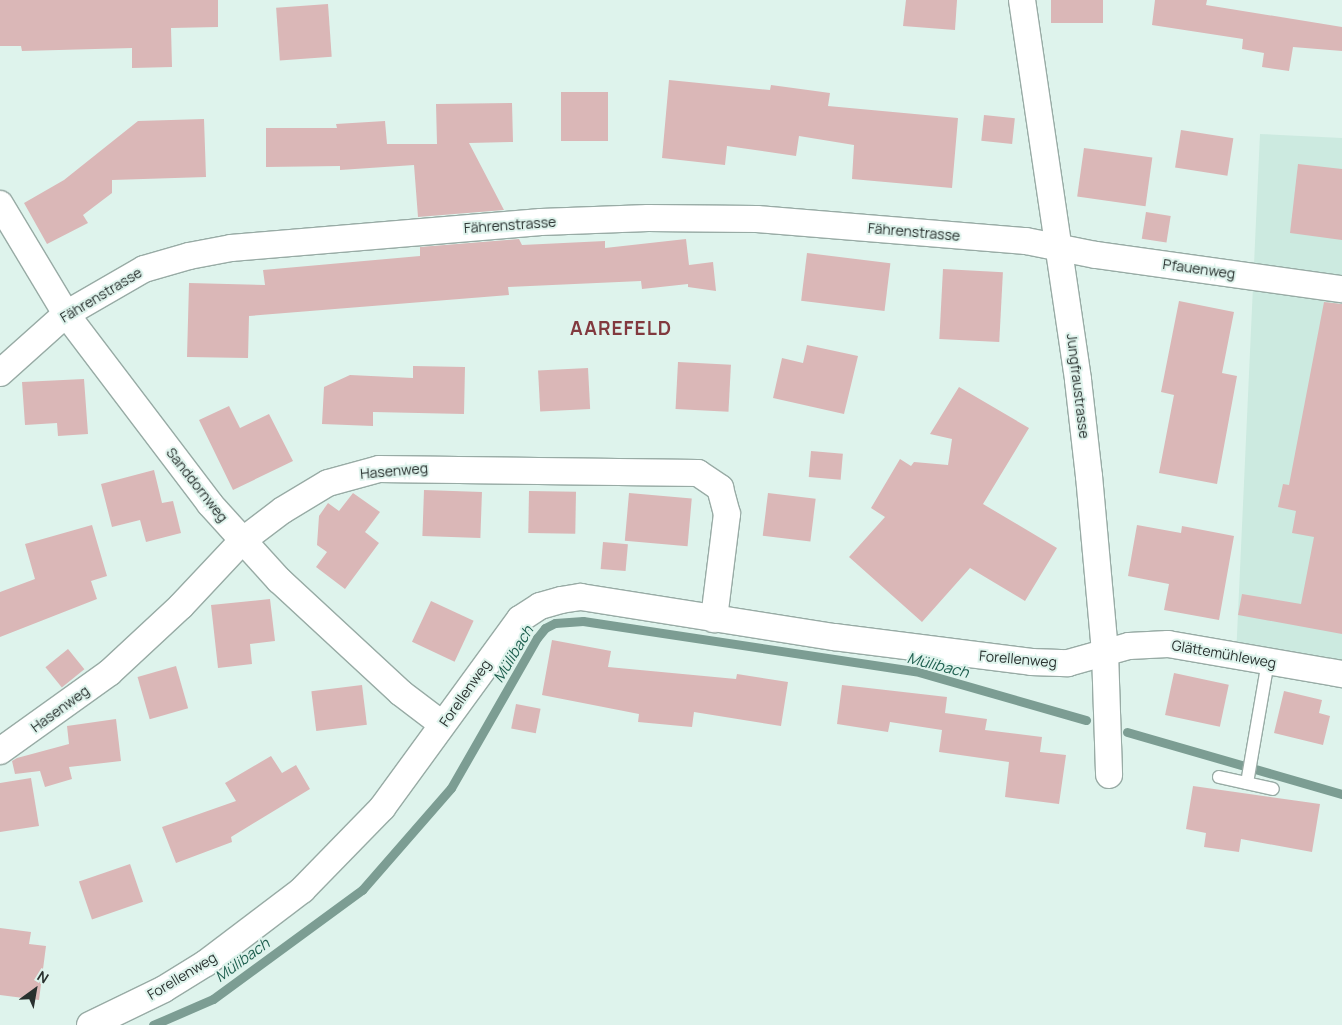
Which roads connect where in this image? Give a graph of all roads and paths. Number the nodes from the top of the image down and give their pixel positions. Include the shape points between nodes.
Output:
1 (1022, 0) edge
2 (0, 204) edge
3 (1057, 246) junction
4 (1342, 289) edge
5 (66, 314) junction
6 (0, 373) edge
7 (242, 541) junction
8 (714, 618) junction
9 (1105, 652) junction
10 (1268, 661) junction
11 (1342, 674) edge
12 (442, 724) junction
13 (0, 751) edge
14 (1249, 773) junction
15 (1109, 775) dead end
16 (1218, 777) dead end
17 (1273, 789) dead end
18 (90, 1025) edge

1 - 3 street, Jungfraustrasse
2 - 5 street, Sanddornweg
3 - 4 street, Pfauenweg via 1096,255
3 - 5 street, Fährenstrasse via 757,219 540,222 231,248 144,269
3 - 9 street, Jungfraustrasse via 1078,380
5 - 6 street, Fährenstrasse
5 - 7 street, Sanddornweg via 210,504
7 - 8 street, Hasenweg via 305,495 352,475 379,470 698,473 720,488 727,514
7 - 12 street, Sanddornweg via 400,693
7 - 13 street, Hasenweg via 181,606 109,672
8 - 9 street, Forellenweg via 1031,662 1068,663
8 - 12 street, Forellenweg via 581,597 540,606 520,619 502,639
9 - 10 street, Glättemühleweg via 1129,646 1168,644
9 - 15 street, Jungfraustrasse
10 - 11 street, Glättemühleweg
10 - 14 lane
12 - 18 street, Forellenweg via 427,750 382,808 302,890 206,963 164,989
14 - 16 lane
14 - 17 lane

